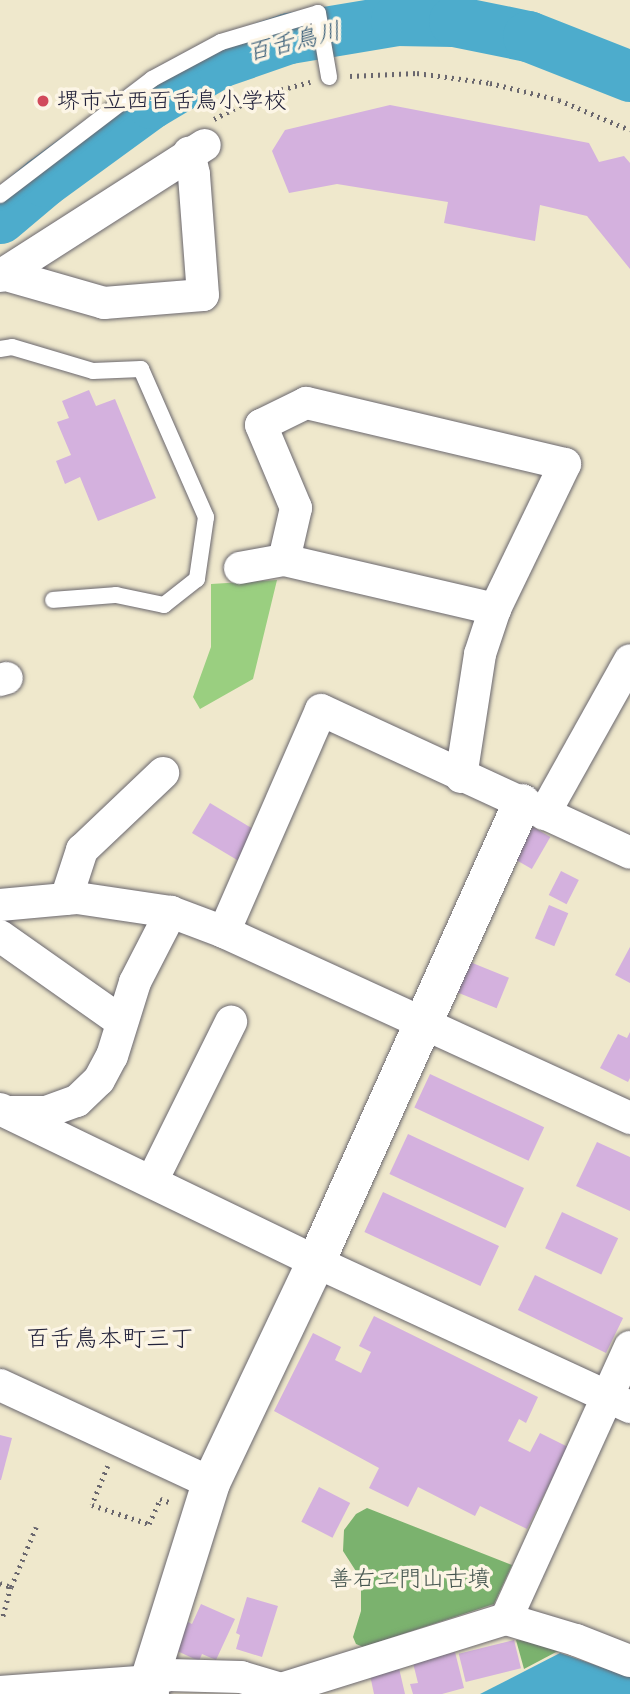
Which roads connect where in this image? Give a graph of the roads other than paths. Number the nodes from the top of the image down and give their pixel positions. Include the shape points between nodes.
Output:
1 (329, 77) road end
2 (0, 195) edge
3 (2, 275) edge
4 (0, 349) edge
5 (284, 560) junction
6 (240, 568) dead end
7 (53, 600) dead end
8 (495, 610) junction
9 (630, 660) edge
10 (163, 773) dead end
11 (461, 777) junction
12 (533, 809) junction
13 (630, 853) edge
14 (66, 899) junction
15 (0, 905) edge
16 (171, 912) junction
17 (224, 932) junction
18 (0, 936) edge
19 (122, 1022) junction
20 (231, 1022) dead end
21 (423, 1024) junction
22 (3, 1113) edge
23 (630, 1118) edge
24 (152, 1181) junction
25 (316, 1262) junction
26 (630, 1348) edge
27 (0, 1385) edge
28 (618, 1402) edge
29 (206, 1498) junction
30 (506, 1619) junction
31 (630, 1661) edge
32 (149, 1688) edge
33 (0, 1692) edge

1 - 2 lane via 318,13 221,43 152,79
3 - 3 street via 104,303 203,295 194,174 200,140
4 - 7 lane via 12,347 93,371 141,369 206,517 197,579 164,605 116,595
5 - 6 street
5 - 8 street
5 - 8 street via 296,508 261,425 306,403 565,464
8 - 11 street via 480,654
9 - 12 street
10 - 14 street via 82,850
11 - 12 street
11 - 17 street via 321,710
12 - 13 street
12 - 21 street
14 - 15 street
14 - 16 street
16 - 17 street
16 - 19 street via 135,982
17 - 21 street
18 - 19 street
19 - 22 street via 99,1080 77,1101 46,1112
20 - 24 street
21 - 23 street
21 - 25 street
22 - 24 street
24 - 25 street
25 - 28 street
25 - 29 street
26 - 28 street
27 - 29 street via 139,1450
28 - 30 street
29 - 32 street
30 - 31 street
30 - 32 street via 281,1689 241,1677 169,1675
32 - 33 street

